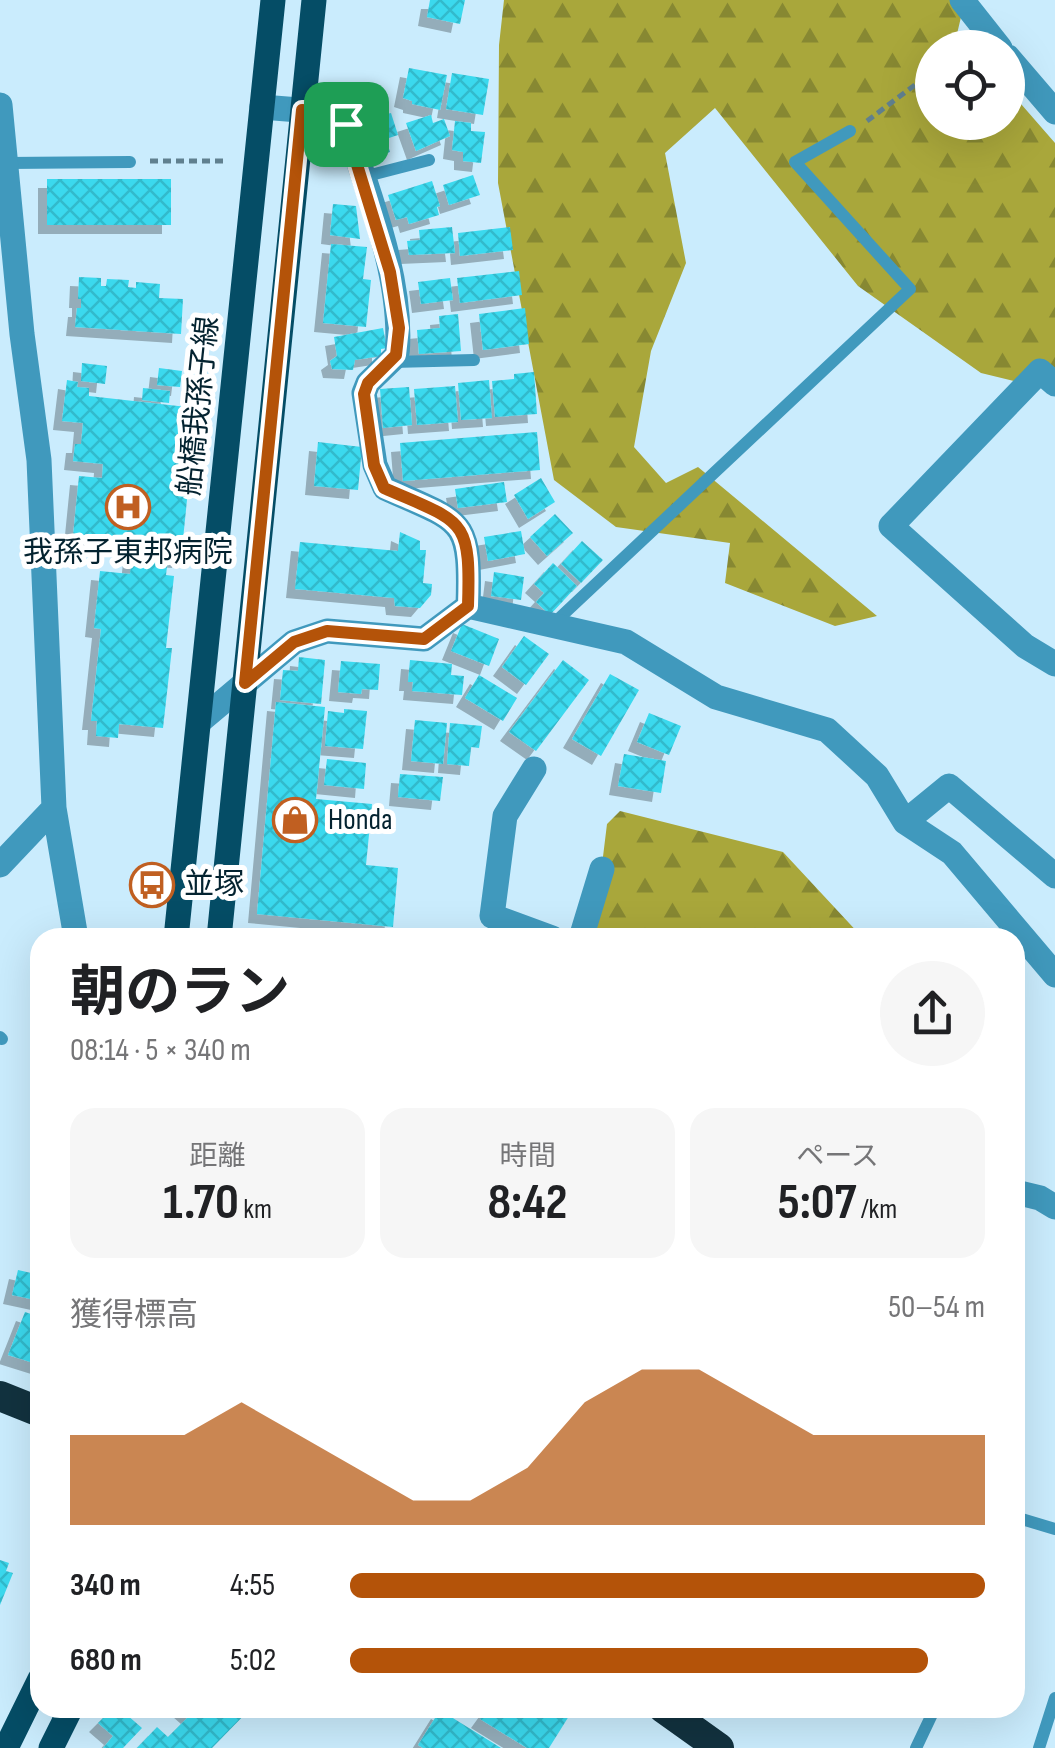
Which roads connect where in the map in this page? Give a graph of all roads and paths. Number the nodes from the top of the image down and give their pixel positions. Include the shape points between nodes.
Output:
1 (273, 0) edge
2 (314, 0) edge
3 (962, 0) edge
4 (986, 30) edge
5 (1025, 77) edge
6 (915, 86) edge
7 (0, 105) edge
8 (262, 107) junction
9 (302, 110) junction
10 (1055, 112) edge
11 (850, 131) joint
12 (227, 160) dead end
13 (429, 160) dead end
14 (6, 162) junction
15 (130, 162) joint
16 (363, 177) junction
17 (7, 239) edge
18 (474, 360) dead end
19 (390, 362) junction
20 (1055, 384) edge
21 (468, 606) junction
22 (552, 625) junction
23 (1055, 664) edge
24 (245, 683) junction
25 (200, 720) junction
26 (534, 769) dead end
27 (54, 808) junction
28 (905, 822) junction
29 (0, 865) edge
30 (602, 868) dead end
31 (1055, 876) edge
32 (74, 928) edge
33 (177, 928) edge
34 (220, 928) edge
35 (525, 928) edge
36 (584, 928) edge
37 (1015, 928) edge
38 (1025, 939) edge
39 (1055, 975) edge
40 (1025, 1194) edge
41 (1055, 1207) edge
42 (0, 1396) edge
43 (30, 1408) edge
44 (1025, 1520) edge
45 (1055, 1529) edge
46 (1055, 1698) edge
47 (30, 1700) edge
48 (66, 1718) edge
49 (677, 1718) edge
50 (930, 1718) edge
51 (53, 1744) edge
52 (6, 1748) edge
53 (719, 1748) edge
54 (916, 1748) edge
55 (1039, 1748) edge

1 - 8 main road, 船橋我孫子線
2 - 9 main road
3 - 4 street
5 - 10 street
6 - 11 path
7 - 14 street
8 - 9 street
8 - 25 main road, 船橋我孫子線
9 - 16 street via 342,116
9 - 24 main road
11 - 22 lane via 795,162 910,288
12 - 15 path
13 - 16 lane
14 - 15 lane
14 - 17 street
16 - 19 street via 399,328
17 - 27 street via 39,460
18 - 19 lane
19 - 21 street via 364,394 374,465 384,488 461,529 468,546
20 - 23 street via 1040,370 891,526 1025,646
21 - 22 street
21 - 24 street via 424,639 327,631 294,642
22 - 28 street via 626,642 716,697 826,730 877,776
24 - 25 street
24 - 34 main road
25 - 33 main road, 船橋我孫子線
26 - 35 street via 506,816 492,916
27 - 29 street
27 - 32 street
28 - 31 street via 949,786
28 - 37 street via 952,853
30 - 36 street
38 - 39 street
40 - 41 street
42 - 43 highway
44 - 45 lane
46 - 55 lane
47 - 52 main road
48 - 51 main road
49 - 53 highway
50 - 54 lane

